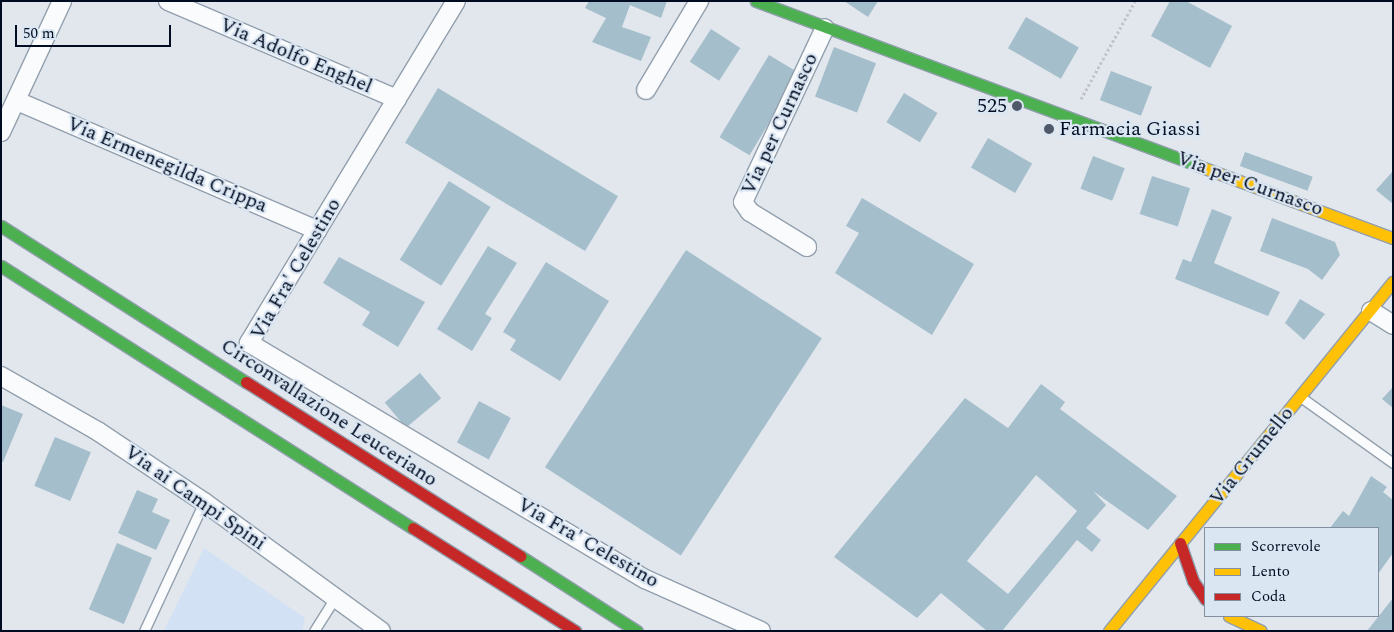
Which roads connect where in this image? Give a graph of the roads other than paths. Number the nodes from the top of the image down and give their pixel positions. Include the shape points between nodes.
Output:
1 (62, 1) edge
2 (168, 1) edge
3 (456, 1) edge
4 (700, 1) edge
5 (756, 1) edge
6 (825, 28) junction
7 (646, 90) dead end
8 (397, 99) junction
9 (17, 101) junction
10 (1, 132) edge
11 (1, 226) edge
12 (317, 230) junction
13 (1393, 238) edge
14 (807, 247) dead end
15 (1, 266) edge
16 (1393, 282) edge
17 (1370, 311) junction
18 (1393, 325) edge
19 (78, 331) dead end
20 (1, 376) edge
21 (1300, 397) junction
22 (1393, 463) edge
23 (351, 488) junction
24 (204, 502) junction
25 (1180, 543) junction
26 (335, 597) junction
27 (1204, 598) edge
28 (1231, 617) edge
29 (144, 631) edge
30 (314, 631) edge
31 (381, 631) edge
32 (575, 631) edge
33 (637, 631) edge
34 (761, 631) edge
35 (1109, 631) edge
36 (1262, 631) edge

1 - 9 street
2 - 8 street, Via Adolfo Enghel
3 - 8 street, Via Fra' Celestino
4 - 7 street
5 - 6 main road, Via per Curnasco
6 - 13 main road, Via per Curnasco
6 - 14 street, Via per Curnasco via 743,202 750,212
8 - 12 street, Via Fra' Celestino
9 - 10 street
9 - 12 street, Via Ermenegilda Crippa
11 - 33 main road, Circonvallazione Leuceriano
12 - 34 street, Via Fra' Celestino via 249,343 645,579
15 - 23 main road
16 - 17 main road, Via Grumello
17 - 18 street
17 - 21 main road, Via Grumello
19 - 23 main road
20 - 24 street, Via ai Campi Spini via 99,432
21 - 22 lane, Via Grumello
21 - 25 main road, Via Grumello
23 - 32 main road
24 - 26 street, Via ai Campi Spini
24 - 29 lane
25 - 27 main road via 1193,581
25 - 35 main road, Via Grumello
26 - 30 lane
26 - 31 street, Via ai Campi Spini
28 - 36 main road

